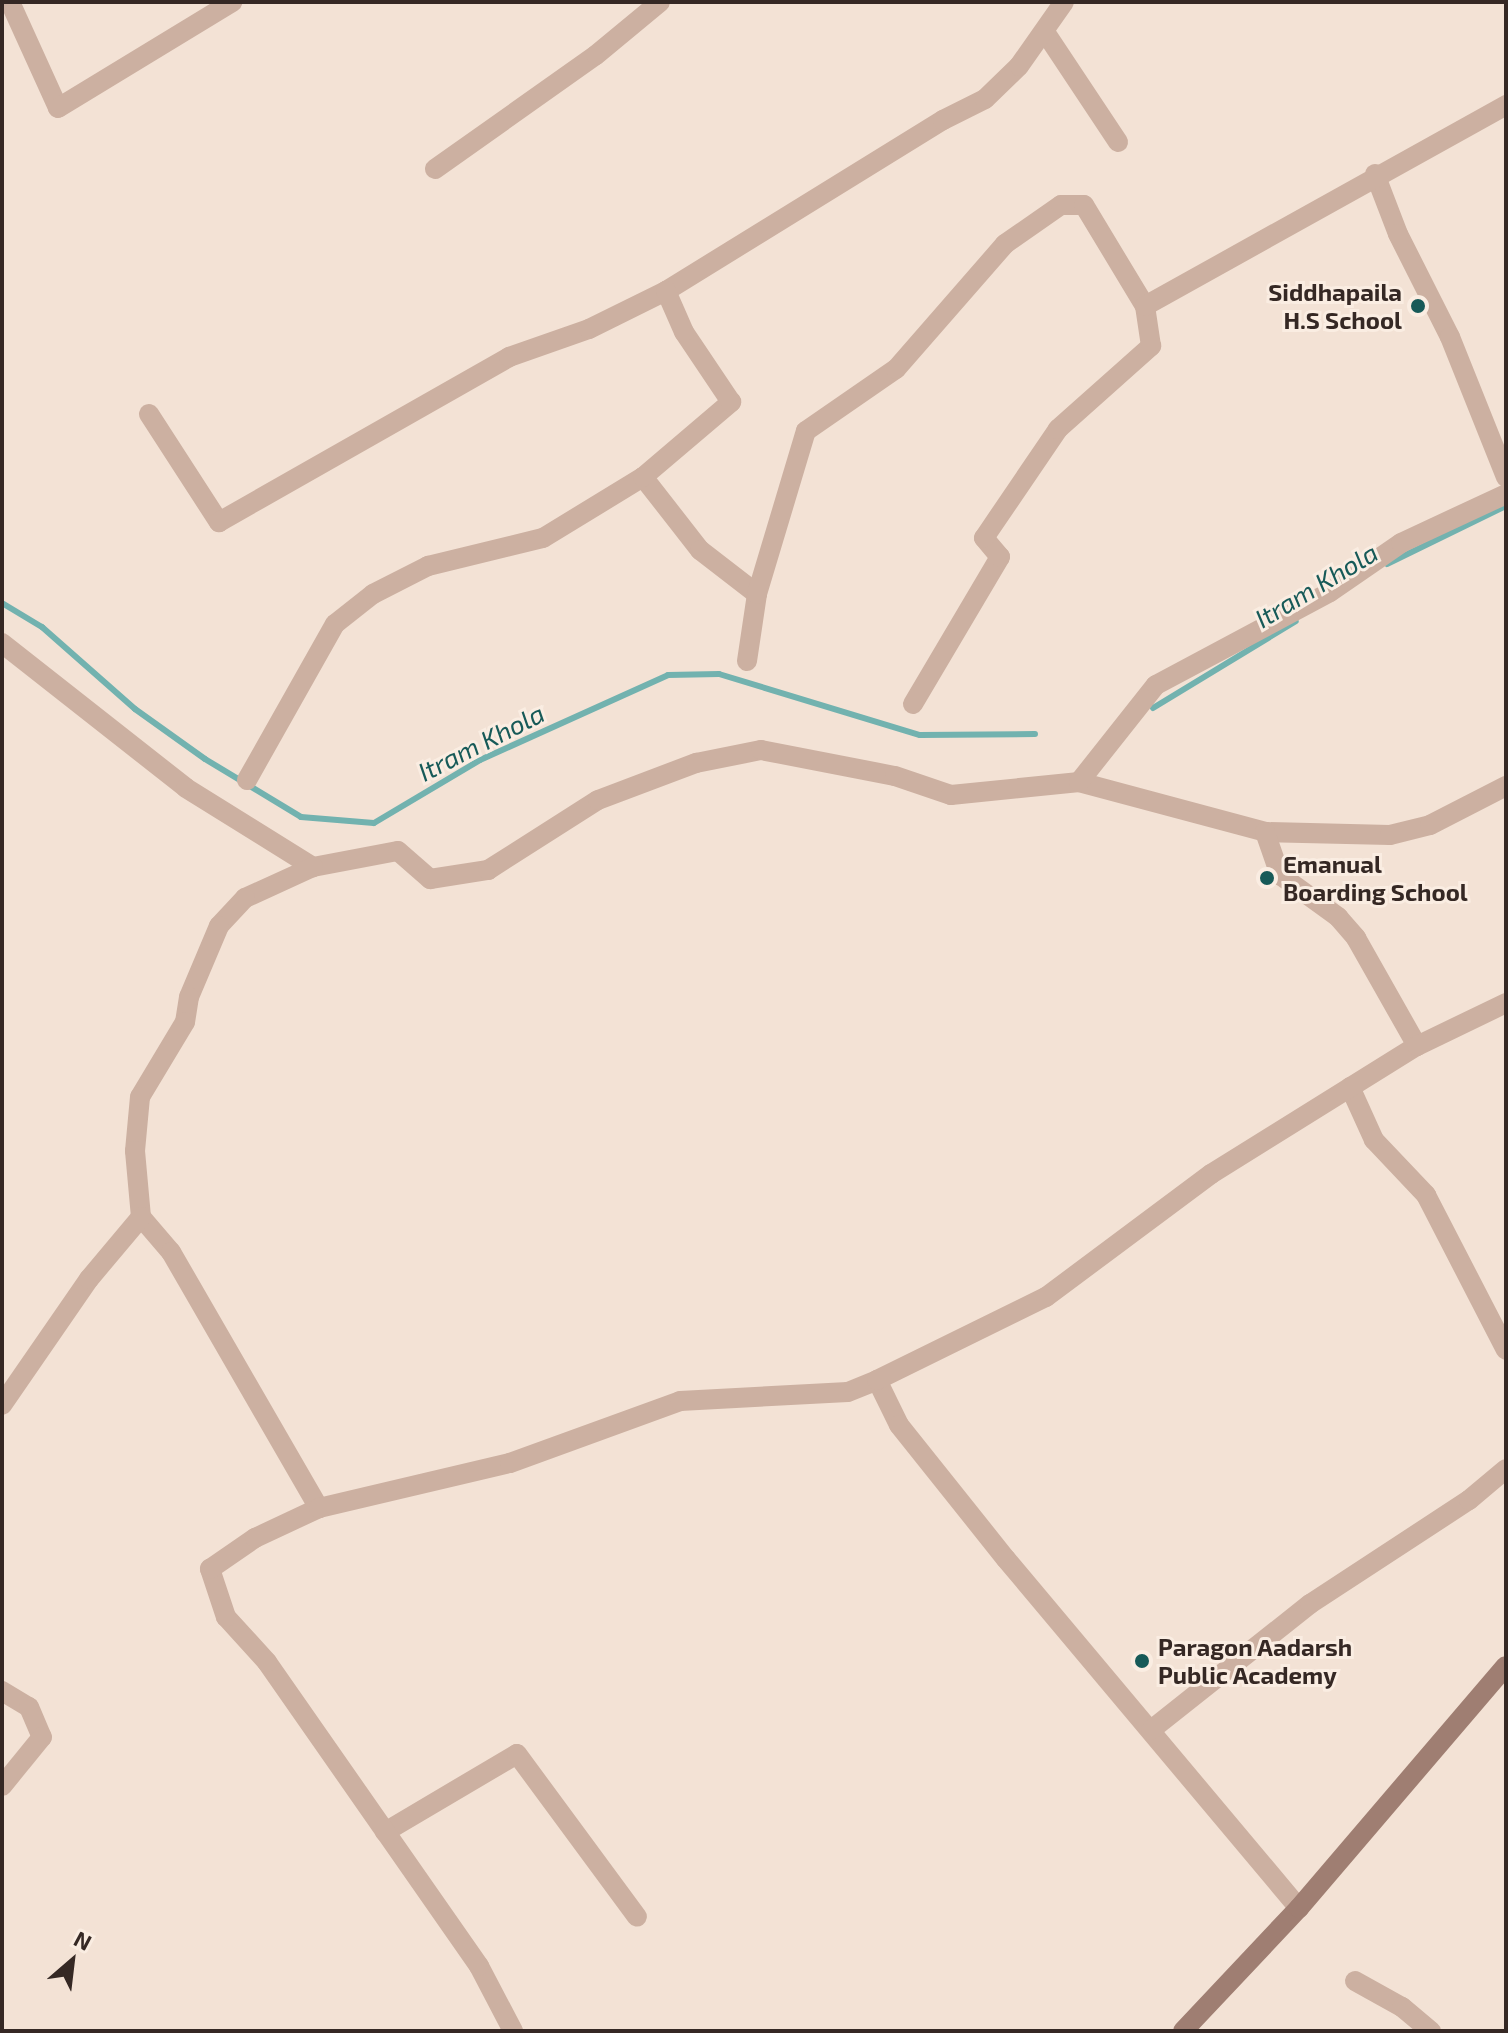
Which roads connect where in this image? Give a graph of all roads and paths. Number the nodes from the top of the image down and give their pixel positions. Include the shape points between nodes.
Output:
1 (10, 2) edge
2 (660, 2) edge
3 (1064, 2) edge
4 (226, 3) edge
5 (1045, 32) junction
6 (1506, 105) edge
7 (1118, 142) dead end
8 (435, 169) dead end
9 (1375, 174) junction
10 (666, 291) junction
11 (1145, 306) junction
12 (149, 414) dead end
13 (643, 477) junction
14 (1506, 477) edge
15 (1506, 494) edge
16 (757, 594) junction
17 (2, 643) edge
18 (747, 661) dead end
19 (913, 704) dead end
20 (247, 780) dead end
21 (1079, 782) junction
22 (1506, 786) edge
23 (1265, 832) junction
24 (313, 867) junction
25 (1506, 1003) edge
26 (1417, 1046) junction
27 (1350, 1087) junction
28 (141, 1217) junction
29 (1499, 1314) edge
30 (1506, 1350) edge
31 (877, 1380) junction
32 (2, 1405) edge
33 (1506, 1469) edge
34 (319, 1508) junction
35 (1506, 1666) edge
36 (2, 1691) edge
37 (1151, 1730) junction
38 (2, 1786) edge
39 (385, 1832) junction
40 (1299, 1908) junction
41 (637, 1917) dead end
42 (1355, 1981) dead end
43 (513, 2031) edge
44 (1183, 2031) edge
45 (1431, 2031) edge

1 - 4 street via 58,108
2 - 8 street via 596,55
3 - 5 street
5 - 7 street
5 - 10 street via 985,99
6 - 9 street
9 - 11 street
9 - 14 street via 1398,234 1450,337
10 - 12 street via 589,329 509,357 219,522
10 - 13 street via 684,332 731,402
11 - 16 street via 1084,205 1061,205 1005,244 896,369 806,431
11 - 19 street via 1151,346 1058,429 984,538 1000,557
13 - 16 street via 700,550
13 - 20 street via 543,538 428,566 373,594 335,624
15 - 21 street via 1401,543 1330,592 1156,685
16 - 18 street
17 - 24 street via 186,788
21 - 23 street
21 - 24 street via 951,795 895,776 761,750 696,763 598,800 488,870 430,879 398,851
22 - 23 street via 1430,825 1390,835
23 - 26 street via 1280,875 1338,917 1356,938
24 - 28 street via 245,898 219,926 189,997 185,1022 140,1097 135,1142
25 - 26 street
26 - 27 street
27 - 29 street via 1374,1140 1426,1195
27 - 31 street via 1211,1174 1120,1247 1046,1297
28 - 32 street via 89,1279
28 - 34 street via 171,1252
29 - 30 street
31 - 34 street via 848,1392 680,1401 510,1463
31 - 37 street via 899,1425
33 - 37 street via 1469,1500 1310,1604
34 - 39 street via 255,1538 210,1569 226,1617 267,1662
35 - 40 street
36 - 38 street via 29,1707 42,1737
37 - 40 street
39 - 41 street via 517,1754
39 - 43 street via 479,1966
40 - 44 street
42 - 45 street via 1402,2007

